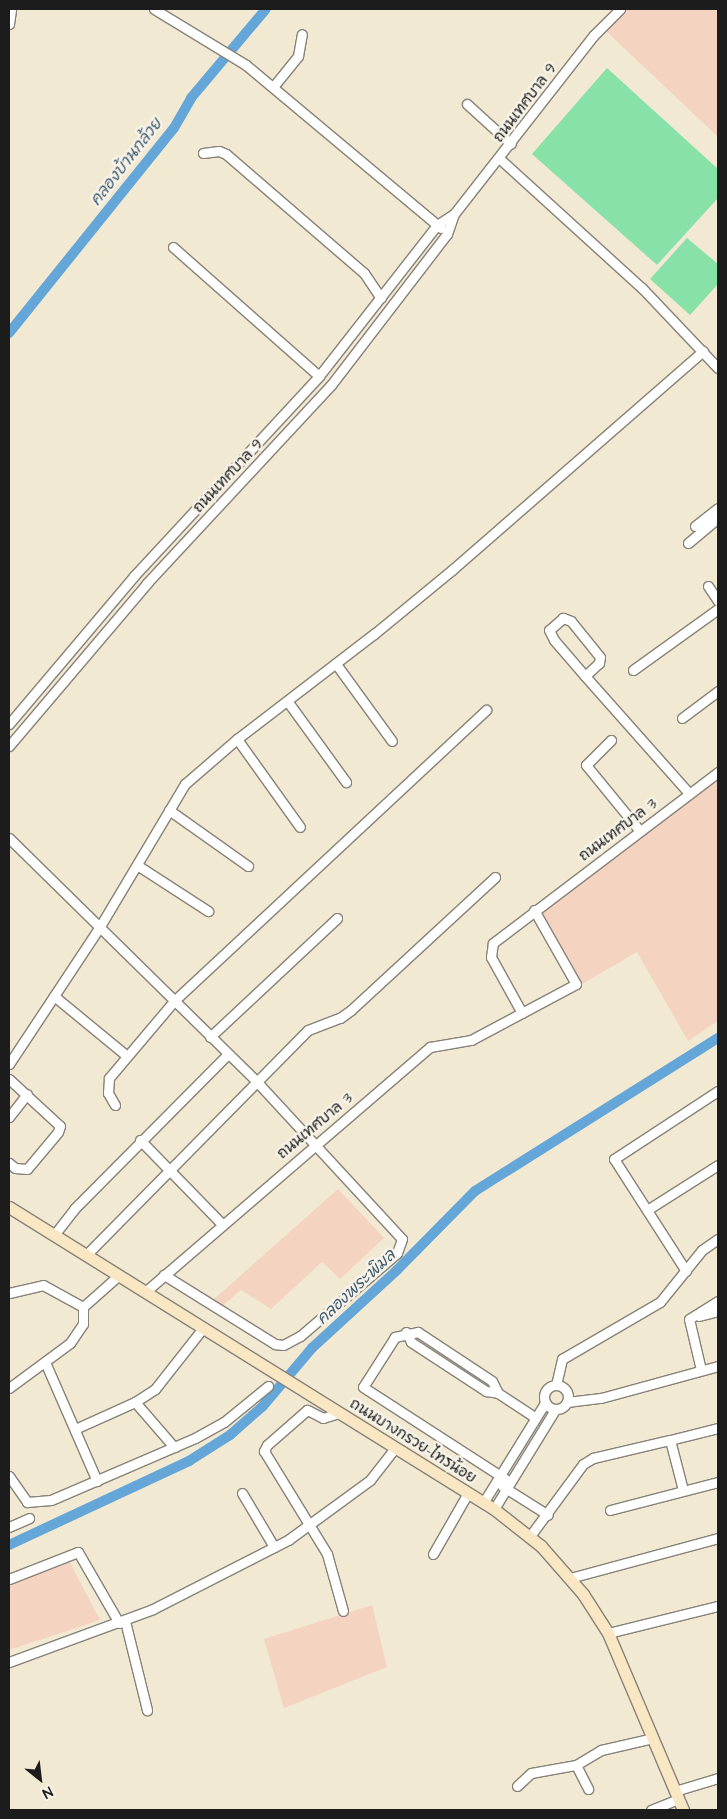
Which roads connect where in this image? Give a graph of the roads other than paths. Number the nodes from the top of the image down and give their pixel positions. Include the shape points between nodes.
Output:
1 (11, 9) edge
2 (155, 9) edge
3 (620, 9) edge
4 (9, 24) edge
5 (302, 34) dead end
6 (273, 87) junction
7 (467, 104) dead end
8 (511, 144) junction
9 (204, 153) dead end
10 (500, 159) junction
11 (454, 214) junction
12 (437, 225) junction
13 (447, 234) junction
14 (173, 247) dead end
15 (381, 298) junction
16 (703, 351) junction
17 (718, 368) edge
18 (319, 376) junction
19 (718, 508) edge
20 (718, 518) edge
21 (695, 526) dead end
22 (688, 543) dead end
23 (708, 586) dead end
24 (718, 601) edge
25 (718, 609) edge
26 (336, 664) junction
27 (634, 670) dead end
28 (585, 676) junction
29 (718, 691) edge
30 (288, 702) junction
31 (486, 710) dead end
32 (682, 718) dead end
33 (9, 724) edge
34 (237, 739) junction
35 (392, 740) dead end
36 (611, 740) dead end
37 (9, 746) edge
38 (718, 772) edge
39 (346, 782) dead end
40 (689, 793) junction
41 (169, 810) junction
42 (300, 827) dead end
43 (640, 831) junction
44 (9, 838) edge
45 (137, 865) junction
46 (248, 866) dead end
47 (495, 877) dead end
48 (534, 910) junction
49 (208, 911) dead end
50 (336, 918) dead end
51 (99, 928) junction
52 (54, 996) junction
53 (174, 1001) junction
54 (522, 1012) junction
55 (210, 1037) junction
56 (228, 1054) junction
57 (127, 1056) junction
58 (9, 1064) edge
59 (9, 1079) edge
60 (258, 1083) junction
61 (718, 1091) edge
62 (27, 1094) junction
63 (115, 1105) dead end
64 (9, 1117) edge
65 (140, 1140) junction
66 (315, 1143) junction
67 (9, 1163) edge
68 (718, 1165) edge
69 (169, 1172) junction
70 (9, 1207) edge
71 (647, 1210) junction
72 (222, 1224) junction
73 (54, 1235) junction
74 (718, 1239) edge
75 (86, 1255) junction
76 (686, 1271) junction
77 (119, 1275) junction
78 (164, 1275) junction
79 (145, 1292) junction
80 (9, 1293) edge
81 (718, 1301) edge
82 (83, 1307) junction
83 (718, 1311) edge
84 (689, 1319) junction
85 (203, 1328) junction
86 (406, 1332) junction
87 (452, 1355) junction
88 (45, 1362) junction
89 (446, 1365) junction
90 (718, 1366) edge
91 (700, 1370) junction
92 (556, 1385) junction
93 (268, 1386) dead end
94 (9, 1388) edge
95 (498, 1393) junction
96 (135, 1402) junction
97 (567, 1402) junction
98 (545, 1403) junction
99 (555, 1410) junction
100 (339, 1413) junction
101 (536, 1418) junction
102 (718, 1428) edge
103 (75, 1429) junction
104 (670, 1440) junction
105 (174, 1447) junction
106 (395, 1448) junction
107 (9, 1476) edge
108 (498, 1479) junction
109 (97, 1481) junction
110 (718, 1482) edge
111 (508, 1485) junction
112 (683, 1490) junction
113 (468, 1493) junction
114 (242, 1494) dead end
115 (488, 1506) junction
116 (610, 1510) dead end
117 (548, 1515) junction
118 (29, 1518) dead end
119 (310, 1524) junction
120 (9, 1527) edge
121 (530, 1536) junction
122 (718, 1538) edge
123 (274, 1547) junction
124 (433, 1554) dead end
125 (570, 1578) junction
126 (9, 1579) edge
127 (718, 1606) edge
128 (343, 1611) dead end
129 (122, 1622) junction
130 (608, 1633) junction
131 (9, 1662) edge
132 (147, 1710) dead end
133 (653, 1738) junction
134 (576, 1764) junction
135 (718, 1778) edge
136 (516, 1786) dead end
137 (588, 1789) dead end
138 (677, 1795) junction
139 (650, 1810) edge
140 (682, 1810) edge

1 - 4 street
2 - 6 street via 232,54
3 - 8 street, ถนนเทศบาล 9 via 594,36
5 - 6 street via 298,56
6 - 12 street
7 - 8 street
8 - 10 street, ถนนเทศบาล 9
9 - 15 street via 219,151 226,154 364,274
10 - 11 street, ถนนเทศบาล 9
10 - 16 street via 642,288
11 - 12 street, ถนนเทศบาล 9
11 - 13 street, ถนนเทศบาล 9
12 - 13 street
12 - 15 street, ถนนเทศบาล 9
13 - 37 street, ถนนเทศบาล 9 via 331,385 147,583
14 - 18 street
15 - 18 street, ถนนเทศบาล 9
16 - 17 street
16 - 26 street via 452,570
18 - 33 street, ถนนเทศบาล 9 via 134,576
19 - 21 street
20 - 22 street
23 - 24 street
25 - 27 street
26 - 30 street
26 - 35 street
28 - 28 street via 550,634 552,626 563,618 570,621 600,657 599,663
28 - 40 street
29 - 32 street
30 - 34 street
30 - 39 street
31 - 53 street
34 - 41 street via 186,784
34 - 42 street
36 - 43 street via 586,765
38 - 40 street, ถนนเทศบาล 3
40 - 43 street, ถนนเทศบาล 3
41 - 45 street
41 - 46 street
43 - 48 street, ถนนเทศบาล 3
44 - 51 street
45 - 49 street
45 - 51 street
47 - 60 street via 351,1010 340,1018 308,1030
48 - 54 street, ถนนเทศบาล 3 via 492,943 490,949 491,958
48 - 54 street, ถนนเทศบาล 3 via 576,984
50 - 55 street
51 - 52 street
51 - 53 street
52 - 57 street
52 - 58 street
53 - 55 street
53 - 57 street
54 - 66 street, ถนนเทศบาล 3 via 471,1040 430,1047
55 - 56 street
56 - 60 street
56 - 65 street
57 - 63 street via 109,1078 108,1093
59 - 62 street
60 - 66 street
60 - 69 street
61 - 71 street via 614,1158
62 - 64 street
62 - 67 street via 58,1122 58,1132 27,1169 21,1170
65 - 69 street
65 - 73 street via 74,1208
66 - 72 street, ถนนเทศบาล 3
66 - 78 street via 398,1231 402,1239 397,1252 300,1336 283,1345 274,1344
68 - 71 street
69 - 72 street
69 - 75 street
70 - 73 main road, ถนนบางกรวย-ไทรน้อย
71 - 76 street
72 - 78 street, ถนนเทศบาล 3
73 - 75 main road, ถนนบางกรวย-ไทรน้อย
74 - 76 street via 702,1250
75 - 77 main road, ถนนบางกรวย-ไทรน้อย
76 - 92 street via 660,1302 562,1359
77 - 79 main road, ถนนบางกรวย-ไทรน้อย
77 - 82 street
78 - 79 street, ถนนเทศบาล 3
79 - 85 main road, ถนนบางกรวย-ไทรน้อย
80 - 82 street via 43,1285
81 - 84 street
82 - 88 street via 79,1334
83 - 84 street
84 - 91 street
85 - 96 street via 165,1379
85 - 100 main road, ถนนบางกรวย-ไทรน้อย
86 - 87 street via 418,1332
86 - 89 street via 411,1342
86 - 108 street via 392,1340 363,1387
87 - 89 street
87 - 95 street via 492,1381
88 - 94 street
88 - 103 street
89 - 95 street via 486,1391
90 - 91 street
91 - 97 street via 601,1398
92 - 97 street via 566,1390
92 - 98 street via 544,1393
93 - 105 street via 224,1422
95 - 101 street
96 - 103 street
96 - 105 street
97 - 99 street
98 - 99 street
98 - 101 street
99 - 111 street
100 - 106 main road, ถนนบางกรวย-ไทรน้อย
100 - 119 street via 323,1418 307,1410 264,1451
101 - 108 street
102 - 104 street
103 - 109 street
104 - 112 street
104 - 117 street via 592,1458 583,1464
105 - 109 street
106 - 113 main road, ถนนบางกรวย-ไทรน้อย
106 - 119 street via 370,1480
107 - 109 street via 23,1499 30,1504 51,1500
108 - 111 street
108 - 115 street
110 - 112 street
111 - 115 street
111 - 117 street
112 - 116 street
113 - 115 main road, ถนนบางกรวย-ไทรน้อย
113 - 124 street
114 - 123 street
115 - 121 main road, ถนนบางกรวย-ไทรน้อย
117 - 121 street
118 - 120 street
119 - 123 street
119 - 128 street via 327,1554
121 - 125 main road, ถนนบางกรวย-ไทรน้อย
122 - 125 street
123 - 129 street via 175,1599
125 - 130 main road, ถนนบางกรวย-ไทรน้อย
126 - 129 street via 78,1552
127 - 130 street
129 - 131 street
129 - 132 street
130 - 133 main road, ถนนบางกรวย-ไทรน้อย
133 - 134 street via 601,1750
133 - 138 main road, ถนนบางกรวย-ไทรน้อย
134 - 136 street via 530,1773
134 - 137 street
135 - 138 street
138 - 139 street
138 - 140 main road, ถนนบางกรวย-ไทรน้อย

